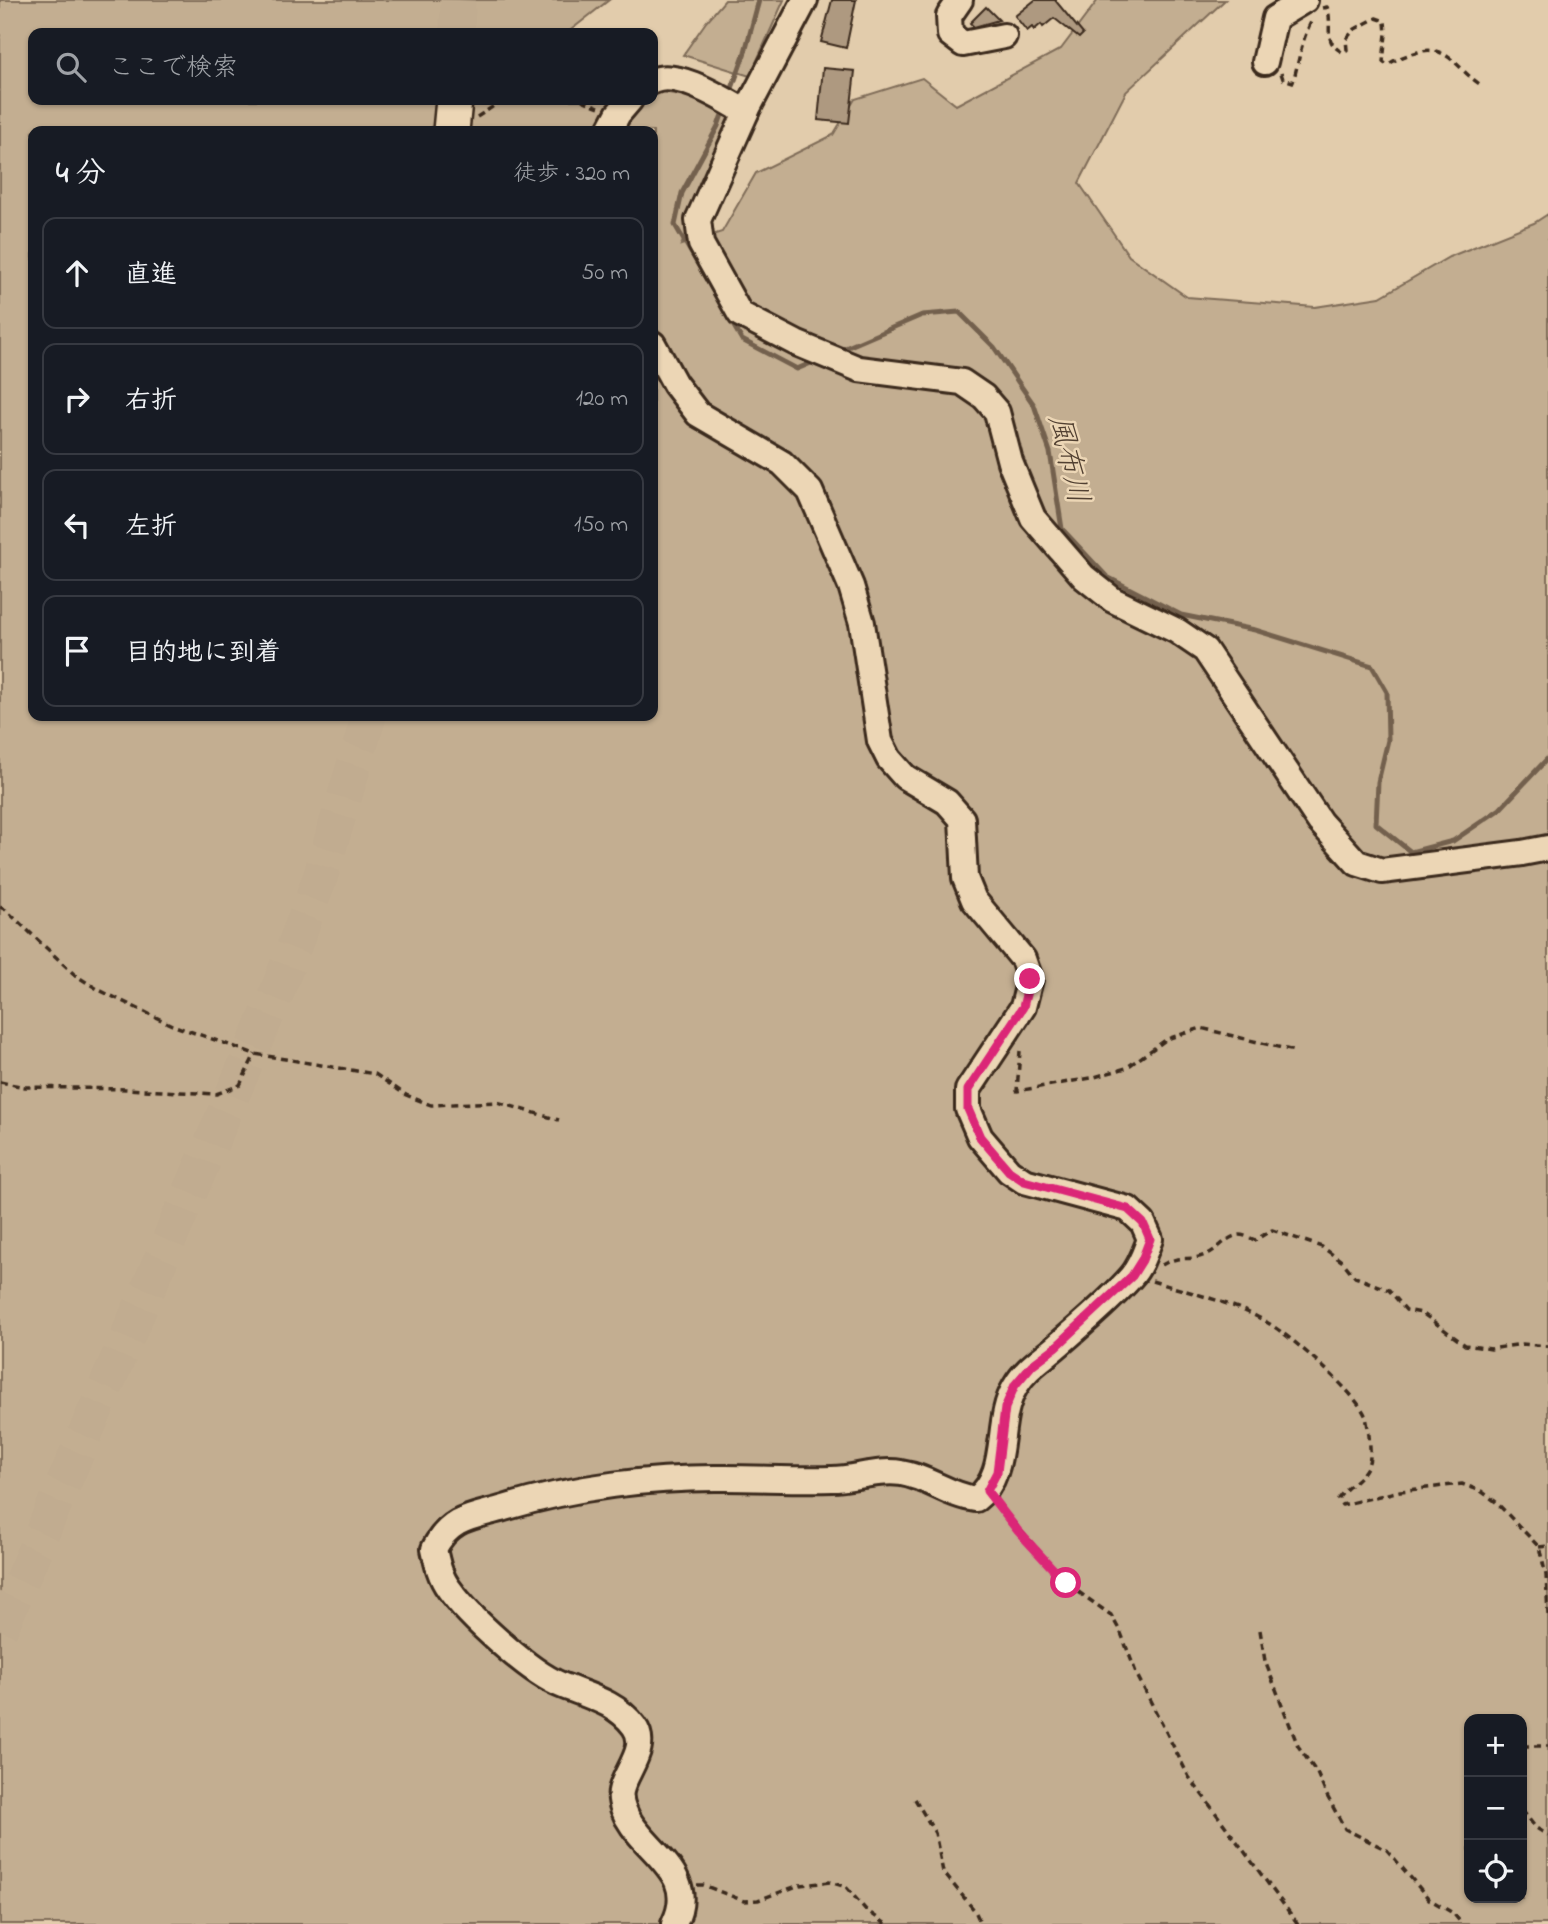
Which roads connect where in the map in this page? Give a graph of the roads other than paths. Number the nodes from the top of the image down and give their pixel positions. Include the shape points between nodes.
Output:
1 (805, 0) edge
2 (960, 0) edge
3 (1305, 0) edge
4 (1004, 36) dead end
5 (1272, 66) road end
6 (658, 78) edge
7 (454, 105) edge
8 (626, 105) edge
9 (746, 112) junction
10 (451, 126) edge
11 (612, 126) edge
12 (658, 353) edge
13 (1548, 848) edge
14 (674, 1924) edge

1 - 9 street
2 - 4 street via 949,16 950,34 963,44
3 - 5 street via 1275,18
6 - 9 street via 702,89
7 - 10 highway
8 - 11 street
9 - 13 street via 698,220 701,244 740,314 859,369 962,382 984,397 997,412 1010,462 1033,518 1084,577 1113,600 1178,631 1205,650 1320,822 1357,863 1382,871
12 - 14 street via 698,414 782,463 810,491 862,622 880,741 905,778 947,802 962,819 965,878 974,900 1023,959 1030,979 1023,1007 968,1090 968,1109 980,1137 1009,1171 1024,1181 1128,1209 1143,1223 1150,1239 1132,1276 1015,1385 1005,1408 997,1472 987,1491 976,1499 899,1472 835,1479 685,1479 545,1495 459,1520 441,1535 434,1549 440,1573 467,1609 535,1669 559,1685 601,1699 637,1729 639,1745 620,1792 633,1827 681,1885 682,1903

